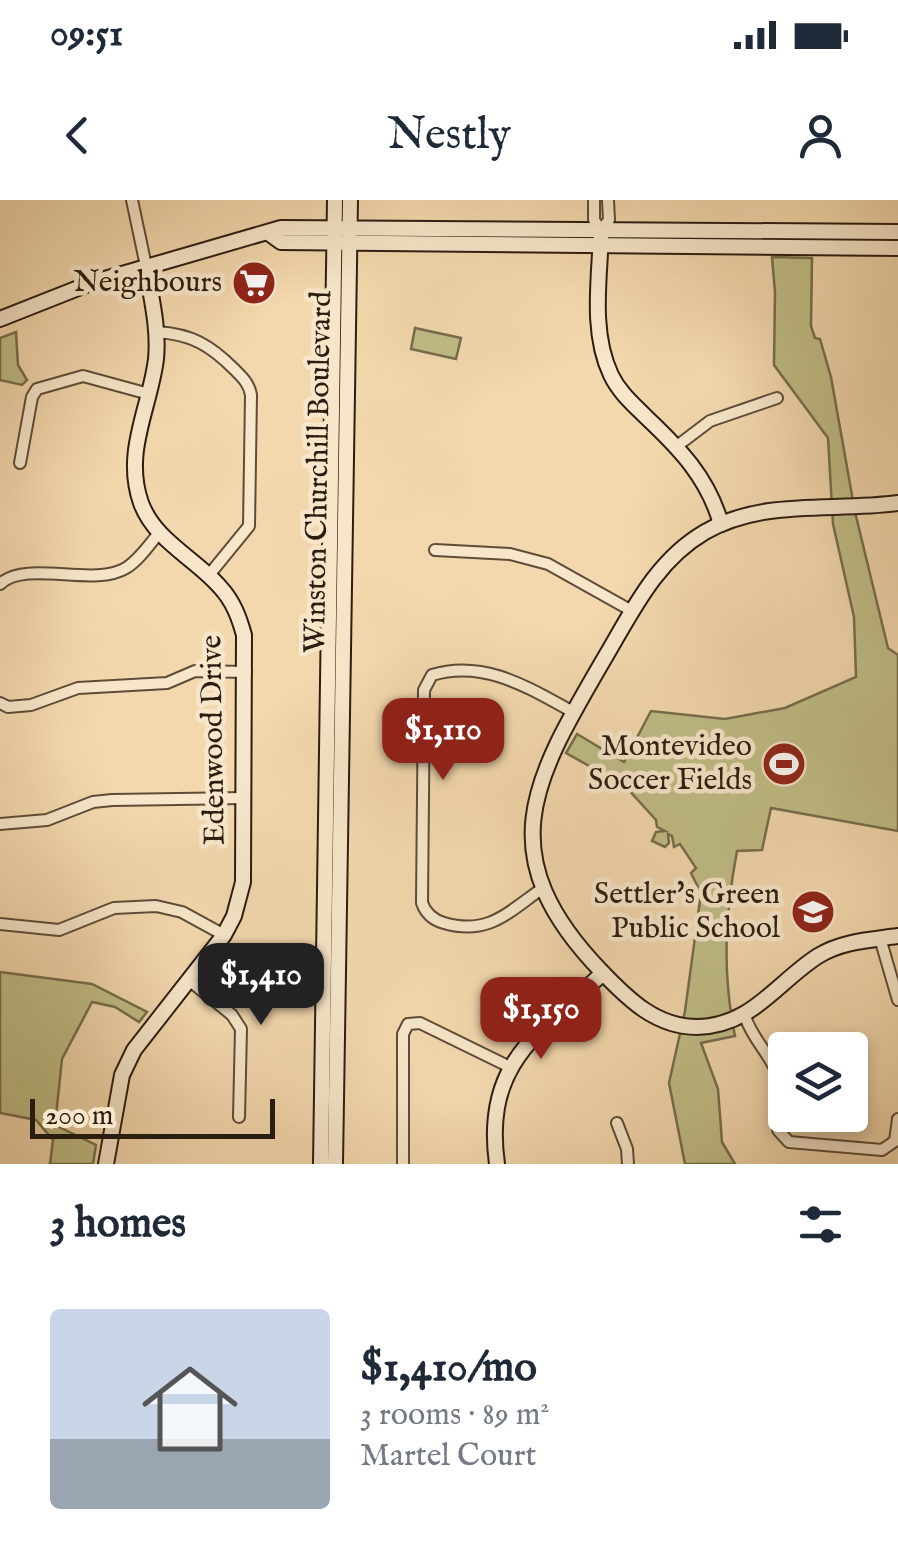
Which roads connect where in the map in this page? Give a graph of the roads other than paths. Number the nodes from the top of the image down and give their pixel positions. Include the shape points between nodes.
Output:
1 (132, 200) edge
2 (335, 200) edge
3 (350, 200) edge
4 (594, 200) edge
5 (608, 200) edge
6 (898, 232) edge
7 (342, 234) junction
8 (601, 237) junction
9 (898, 248) edge
10 (146, 266) junction
11 (0, 319) edge
12 (157, 332) junction
13 (149, 394) junction
14 (777, 398) dead end
15 (677, 446) junction
16 (20, 463) dead end
17 (898, 502) edge
18 (720, 524) junction
19 (160, 533) junction
20 (435, 550) dead end
21 (208, 575) junction
22 (0, 584) edge
23 (632, 611) junction
24 (246, 672) junction
25 (0, 704) edge
26 (574, 712) junction
27 (244, 798) junction
28 (0, 824) edge
29 (544, 888) junction
30 (0, 924) edge
31 (224, 935) junction
32 (898, 936) edge
33 (880, 938) junction
34 (603, 973) junction
35 (189, 980) junction
36 (898, 1000) edge
37 (744, 1016) junction
38 (510, 1067) junction
39 (239, 1116) dead end
40 (898, 1119) edge
41 (616, 1123) dead end
42 (106, 1164) edge
43 (320, 1164) edge
44 (335, 1164) edge
45 (403, 1164) edge
46 (496, 1164) edge
47 (628, 1164) edge

1 - 10 street, Edenwood Drive
2 - 7 street, Winston Churchill Boulevard
3 - 7 street, Winston Churchill Boulevard
4 - 8 street
5 - 8 street
6 - 8 street
7 - 8 street
7 - 10 street via 232,240
7 - 43 street, Winston Churchill Boulevard
7 - 44 street, Winston Churchill Boulevard
8 - 9 street
8 - 15 street via 599,330 609,371 622,393
10 - 11 street
10 - 12 street, Edenwood Drive
12 - 13 street, Edenwood Drive
12 - 21 street via 213,348 252,395 249,526
13 - 16 street via 83,376 37,389
13 - 19 street, Edenwood Drive via 134,471 140,500
14 - 15 street via 710,421
15 - 18 street via 700,474
17 - 18 street via 776,510
18 - 23 street via 670,559
19 - 21 street, Edenwood Drive
19 - 22 street via 135,561 112,574 17,576
20 - 23 street via 510,554 548,564
21 - 24 street, Edenwood Drive via 238,613
23 - 26 street
24 - 25 street via 195,672 167,683 78,688 32,705
24 - 27 street, Edenwood Drive
26 - 29 street via 547,762 534,809
26 - 29 street via 500,674 442,672 424,690 425,912 437,922 483,927
27 - 28 street via 112,800 61,817
27 - 31 street, Edenwood Drive via 242,882
29 - 34 street via 565,930
30 - 31 street via 59,930 114,908 156,906
31 - 35 street, Edenwood Drive
32 - 33 street
33 - 36 street
33 - 37 street via 820,954
34 - 37 street via 636,1005 668,1022 711,1026
34 - 38 street
35 - 39 street via 241,1030
35 - 42 street, Edenwood Drive via 122,1074
37 - 40 street via 776,1071 777,1125 789,1142 882,1150 894,1141
38 - 45 street via 420,1023 408,1024
38 - 46 street via 495,1103
41 - 47 street

